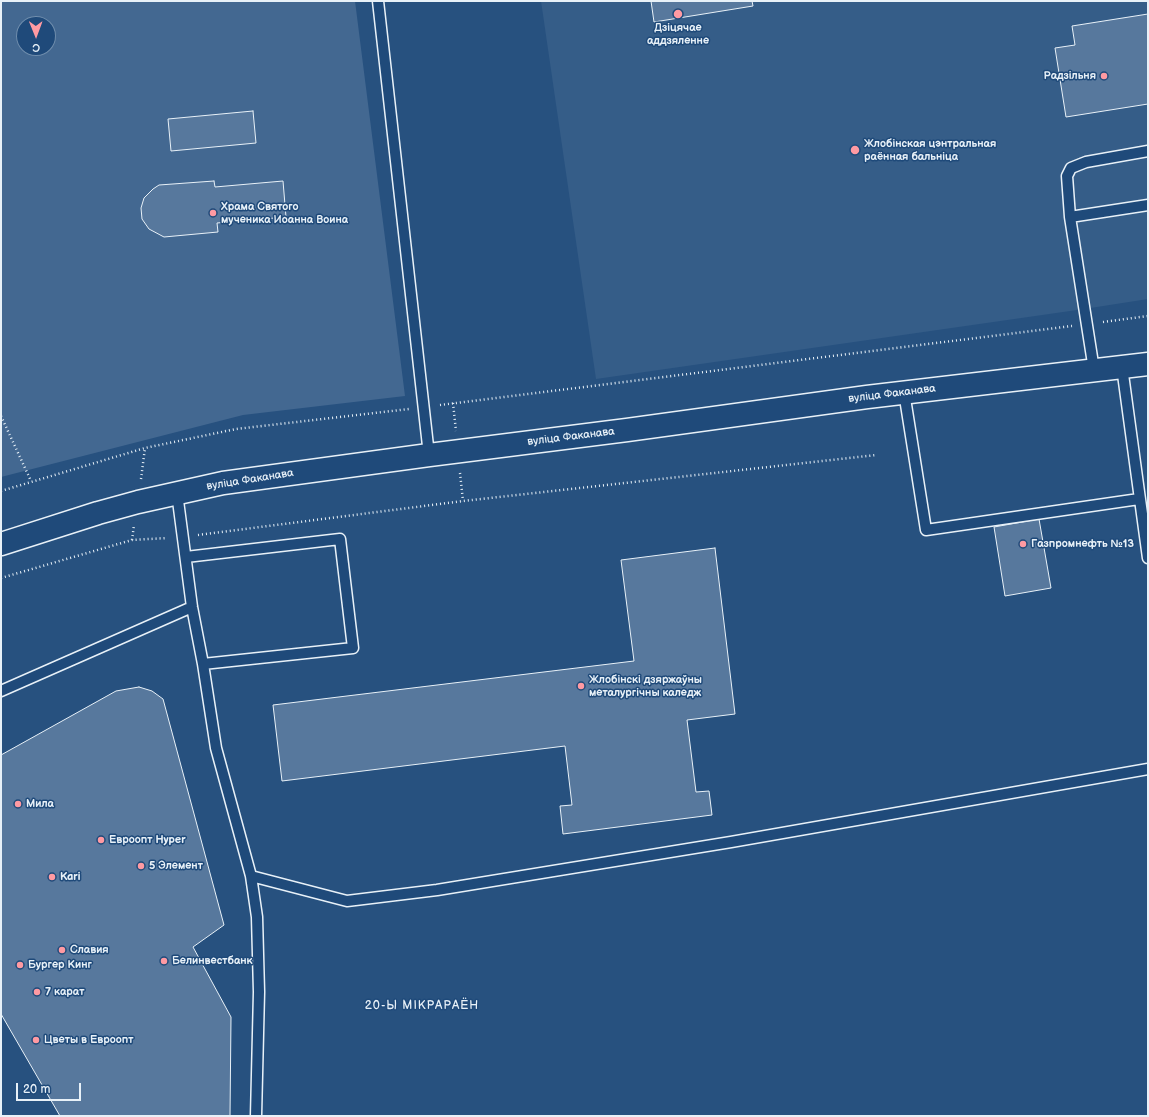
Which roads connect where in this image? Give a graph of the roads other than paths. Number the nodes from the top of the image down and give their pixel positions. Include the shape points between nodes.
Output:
1 (378, 1) edge
2 (1148, 151) edge
3 (1148, 205) edge
4 (1070, 217) junction
5 (1148, 364) edge
6 (1122, 367) junction
7 (1094, 370) junction
8 (904, 392) junction
9 (429, 455) junction
10 (177, 493) junction
11 (1142, 493) edge
12 (1, 544) edge
13 (186, 557) junction
14 (1148, 558) edge
15 (192, 607) junction
16 (203, 664) junction
17 (1, 691) edge
18 (1148, 769) edge
19 (251, 876) junction
20 (256, 1116) edge

1 - 9 lane
2 - 4 lane via 1086,162 1072,168 1067,176
3 - 4 lane
4 - 7 lane
5 - 6 main road, вуліца Факанава
6 - 7 main road, вуліца Факанава
6 - 11 lane
7 - 8 main road, вуліца Факанава
8 - 9 main road, вуліца Факанава
8 - 11 lane via 926,530
9 - 10 main road, вуліца Факанава via 223,483
10 - 12 main road, вуліца Факанава via 98,513
10 - 13 lane
11 - 14 lane
13 - 15 lane
13 - 16 lane via 340,539 353,648
15 - 16 lane
15 - 17 lane
16 - 19 lane via 216,748
18 - 19 lane via 731,842 437,890 347,901
19 - 20 lane via 257,917 259,992

